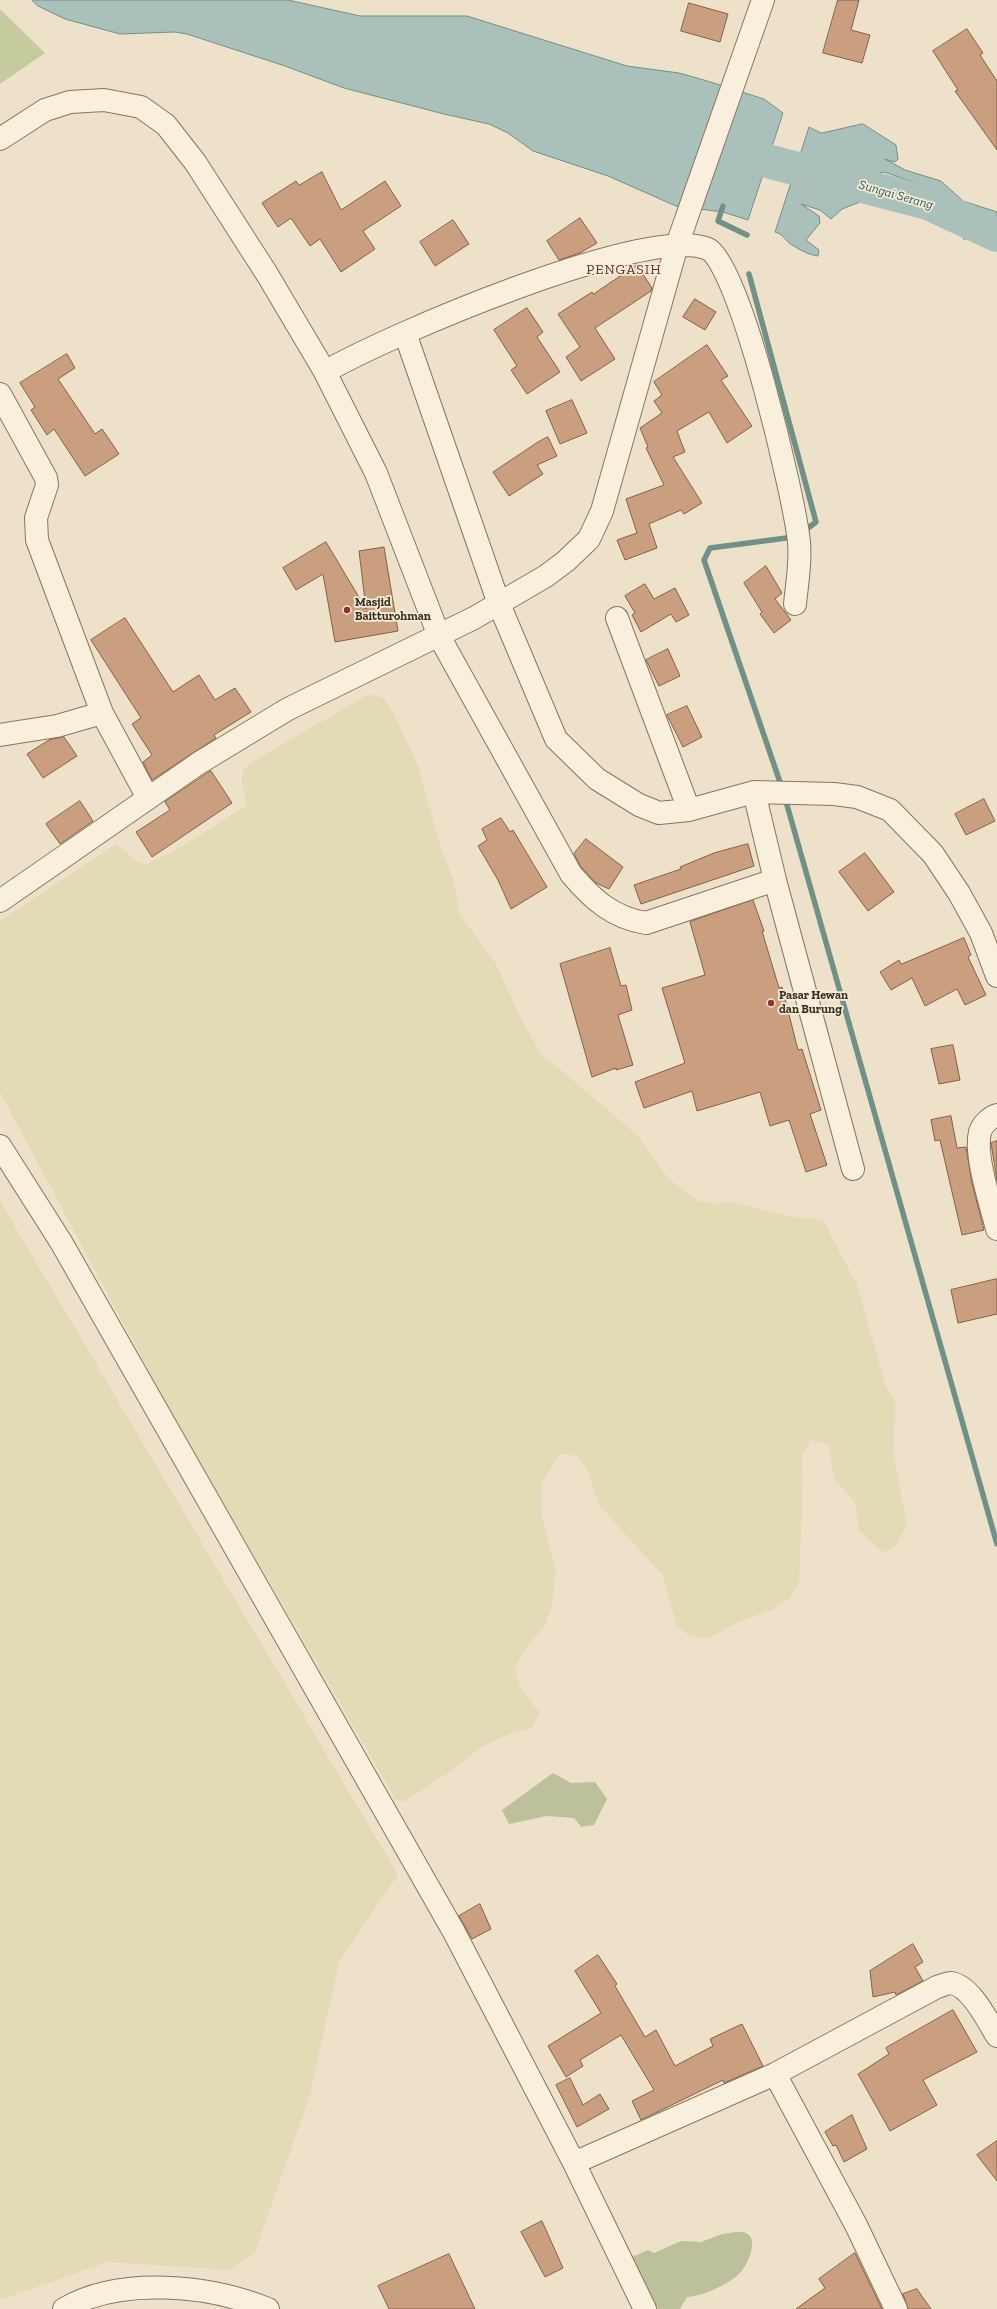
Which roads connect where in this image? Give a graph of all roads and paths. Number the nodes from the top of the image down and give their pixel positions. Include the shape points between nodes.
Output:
1 (762, 0) edge
2 (0, 139) edge
3 (680, 237) junction
4 (406, 333) junction
5 (325, 372) junction
6 (0, 394) edge
7 (499, 604) junction
8 (795, 604) dead end
9 (617, 618) dead end
10 (439, 636) junction
11 (102, 713) junction
12 (0, 735) edge
13 (754, 792) junction
14 (148, 798) junction
15 (689, 810) junction
16 (775, 880) junction
17 (0, 900) edge
18 (997, 976) edge
19 (997, 1115) edge
20 (0, 1146) edge
21 (853, 1169) dead end
22 (997, 1229) edge
23 (997, 2036) edge
24 (775, 2074) junction
25 (574, 2163) junction
26 (64, 2309) edge
27 (268, 2309) edge
28 (645, 2309) edge
29 (896, 2309) edge

1 - 3 street
2 - 5 street via 46,110 70,102 104,100 141,108 166,125 195,162
3 - 4 street via 538,280 468,305
3 - 7 street via 602,511 589,539 546,576
3 - 8 street via 708,249 722,265 762,371 799,540 800,558
4 - 5 street
4 - 7 street
5 - 10 street via 376,473
6 - 11 street via 46,478 47,485 36,518 37,540
7 - 10 street
7 - 15 street via 556,739 597,779 639,805 659,813
9 - 15 street
10 - 14 street via 288,709 199,763
10 - 16 street via 571,874 589,896 628,920 646,923
11 - 12 street via 57,726
11 - 14 street
13 - 15 street
13 - 16 street
13 - 18 street via 858,797 890,810 932,854 959,893 981,932
14 - 17 street
16 - 21 street
19 - 22 street via 991,1117 980,1130 979,1152
20 - 25 street via 61,1242 454,1932
23 - 24 street via 967,1991 959,1985 950,1983 937,1987
24 - 25 street
24 - 29 street via 856,2225
25 - 28 street
26 - 27 street via 84,2299 122,2290 169,2286 218,2295

